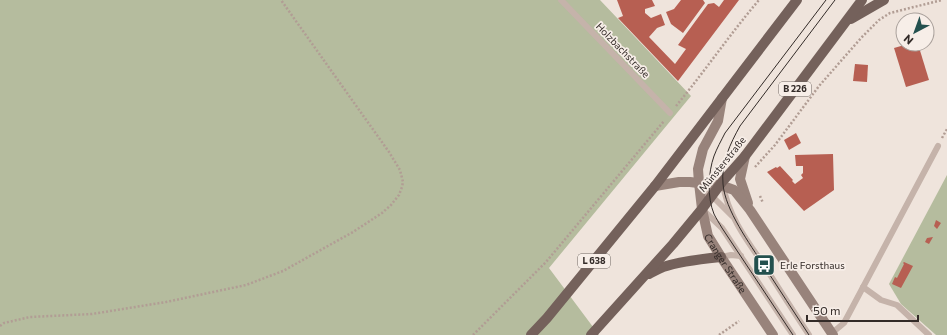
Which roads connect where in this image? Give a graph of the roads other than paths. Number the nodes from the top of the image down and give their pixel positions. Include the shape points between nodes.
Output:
1 (561, 0) edge
2 (797, 0) edge
3 (862, 0) edge
4 (884, 0) edge
5 (846, 22) junction
6 (722, 98) junction
7 (670, 113) road end
8 (938, 146) dead end
9 (745, 156) junction
10 (696, 185) junction
11 (722, 185) junction
12 (655, 186) junction
13 (712, 196) junction
14 (702, 209) junction
15 (750, 210) junction
16 (735, 219) junction
17 (741, 256) junction
18 (722, 257) junction
19 (643, 277) junction
20 (864, 287) junction
21 (832, 334) edge
22 (531, 335) edge
23 (591, 335) edge
24 (773, 335) edge
25 (793, 335) edge
26 (809, 335) edge
27 (929, 335) edge

1 - 7 lane, Holzbachstraße
2 - 6 main road
3 - 5 main road, Münsterstraße / B 226
4 - 5 main road
5 - 9 main road, Münsterstraße / B 226
6 - 10 main road, Cranger Straße via 718,121 700,159
6 - 12 main road, L 638
8 - 20 lane
9 - 11 main road, Münsterstraße / B 226
9 - 15 main road, B 226 via 740,179
10 - 11 main road
10 - 12 main road via 679,182
10 - 13 lane
10 - 14 main road, Cranger Straße
11 - 13 main road, Münsterstraße / B 226
11 - 15 main road via 734,190
11 - 16 lane
12 - 22 main road, L 638
13 - 14 main road, Münsterstraße / B 226
13 - 16 lane
14 - 17 lane via 722,228
14 - 18 main road, Cranger Straße via 708,236
14 - 19 main road, Münsterstraße
15 - 21 main road, B 226
16 - 26 lane
17 - 18 lane
17 - 25 lane
18 - 19 main road via 663,267
18 - 24 main road, Cranger Straße
19 - 23 main road, Münsterstraße
20 - 21 lane via 844,323
20 - 27 lane via 881,300 897,305

